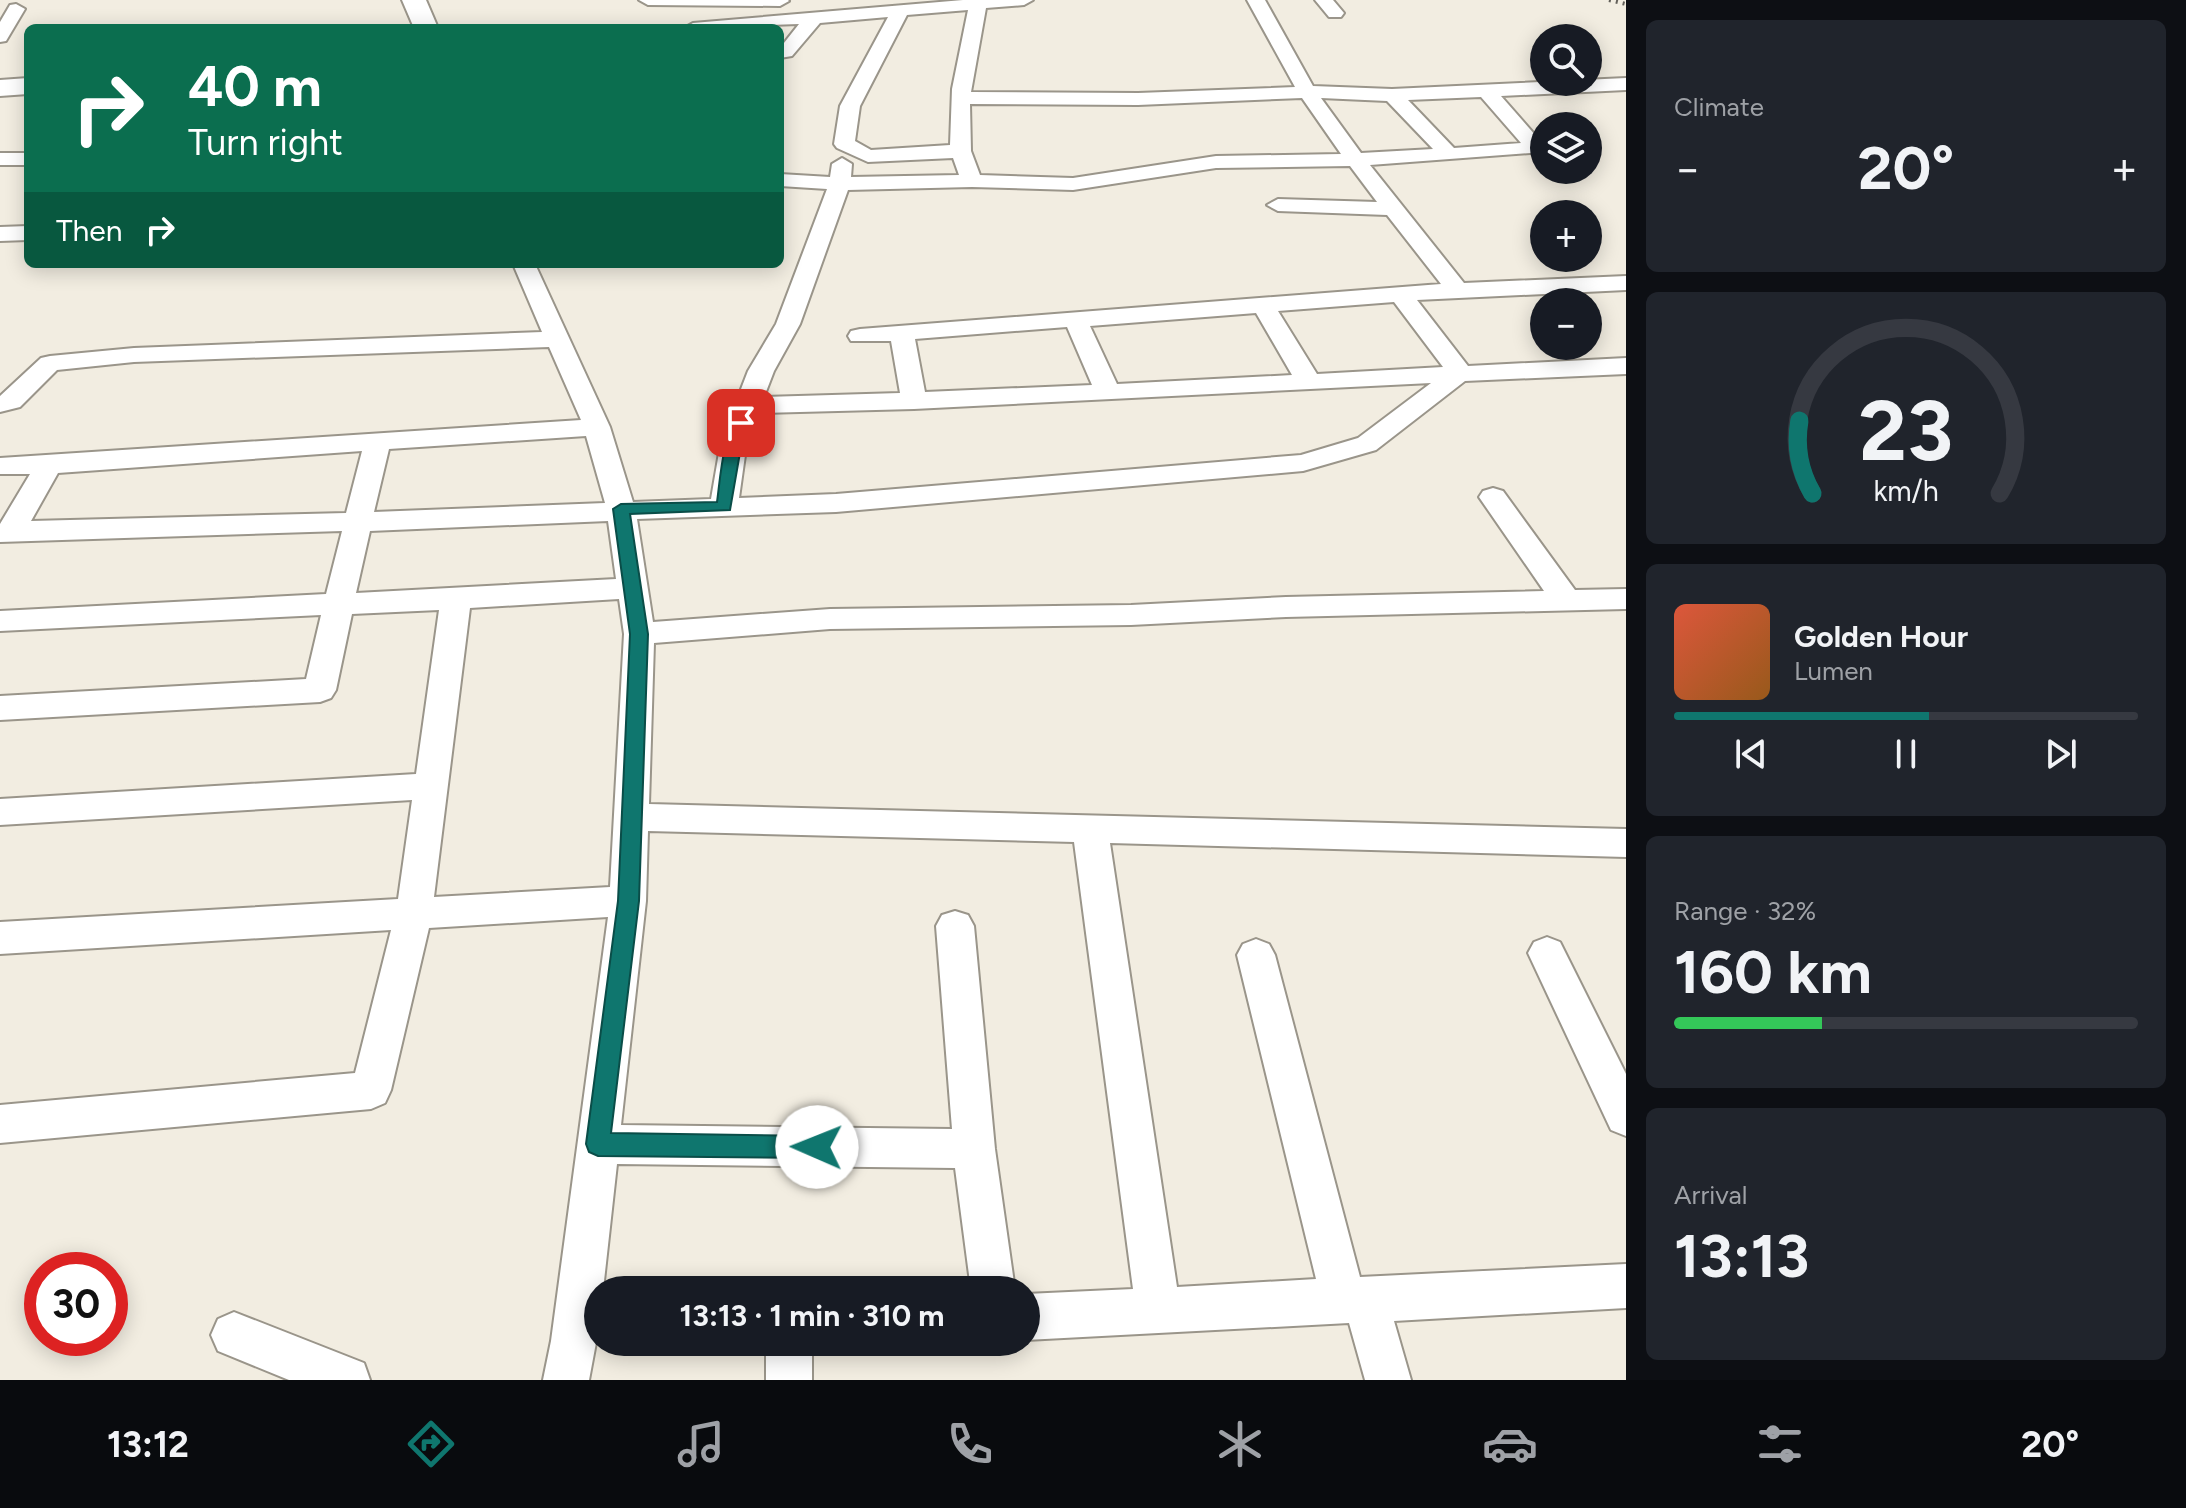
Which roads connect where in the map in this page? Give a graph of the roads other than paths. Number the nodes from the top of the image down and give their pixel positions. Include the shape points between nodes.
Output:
1 (648, 0) edge
2 (1024, 0) edge
3 (1256, 0) edge
4 (977, 4) junction
5 (16, 9) dead end
6 (814, 10) edge
7 (900, 11) junction
8 (720, 24) edge
9 (0, 37) edge
10 (784, 51) edge
11 (1626, 84) edge
12 (24, 86) edge
13 (0, 88) edge
14 (1487, 91) junction
15 (1309, 92) junction
16 (1392, 95) junction
17 (961, 98) junction
18 (844, 144) junction
19 (961, 151) junction
20 (1449, 154) junction
21 (0, 159) edge
22 (24, 159) edge
23 (1356, 160) junction
24 (784, 180) edge
25 (972, 181) junction
26 (840, 184) junction
27 (1278, 205) dead end
28 (1395, 209) junction
29 (24, 233) edge
30 (0, 234) edge
31 (526, 268) edge
32 (1626, 283) edge
33 (1458, 290) junction
34 (1400, 294) junction
35 (1263, 305) junction
36 (1075, 319) junction
37 (902, 332) junction
38 (860, 336) dead end
39 (557, 339) junction
40 (1626, 366) edge
41 (1460, 373) junction
42 (1308, 380) junction
43 (1107, 391) junction
44 (914, 401) junction
45 (0, 404) edge
46 (748, 405) junction
47 (597, 427) junction
48 (378, 441) junction
49 (48, 465) junction
50 (0, 466) edge
51 (1493, 497) dead end
52 (724, 507) junction
53 (621, 509) junction
54 (358, 522) junction
55 (6, 532) edge
56 (633, 588) junction
57 (456, 599) junction
58 (1626, 599) edge
59 (1567, 601) junction
60 (339, 604) junction
61 (0, 621) edge
62 (639, 634) junction
63 (0, 708) edge
64 (431, 786) junction
65 (0, 812) edge
66 (632, 817) junction
67 (1090, 829) junction
68 (1626, 843) edge
69 (628, 901) junction
70 (414, 913) junction
71 (955, 926) dead end
72 (0, 938) edge
73 (1547, 953) dead end
74 (1256, 955) dead end
75 (1626, 1117) edge
76 (0, 1124) edge
77 (598, 1144) junction
78 (974, 1149) junction
79 (991, 1276) edge
80 (1626, 1286) edge
81 (1354, 1300) junction
82 (1158, 1310) junction
83 (1040, 1316) edge
84 (234, 1335) dead end
85 (579, 1353) edge
86 (789, 1356) edge
87 (347, 1380) edge
88 (789, 1380) edge
89 (1388, 1380) edge

1 - 6 street
2 - 4 street
3 - 15 street
4 - 7 street
4 - 17 street via 977,31
5 - 9 street
6 - 7 street
6 - 8 street
6 - 10 street
7 - 18 street via 850,106
11 - 14 street
12 - 13 street
14 - 16 street
14 - 20 street via 1536,148
15 - 16 street
15 - 17 street via 1138,99
15 - 23 street
16 - 20 street
17 - 19 street
18 - 19 street via 868,156
18 - 26 street
19 - 25 street
20 - 23 street
21 - 22 street
23 - 25 street via 1216,162 1073,184
23 - 28 street
24 - 26 street
25 - 26 street
26 - 46 street via 788,324
27 - 28 street
28 - 33 street
29 - 30 street
31 - 39 street
32 - 33 street
33 - 34 street
34 - 35 street
34 - 41 street
35 - 36 street
35 - 42 street
36 - 37 street
36 - 43 street
37 - 38 street
37 - 44 street
39 - 45 street via 134,355 50,363 11,402
39 - 47 street
40 - 41 street
41 - 42 street
41 - 52 street via 1367,444 1303,463 836,503
42 - 43 street
43 - 44 street
44 - 46 street
46 - 52 street via 734,441
47 - 48 street
47 - 53 street
48 - 49 street
48 - 54 street
49 - 50 street
49 - 55 street
51 - 59 street
52 - 53 street
53 - 54 street
53 - 56 street
54 - 55 street
54 - 60 street
56 - 57 street
56 - 62 street
57 - 60 street
57 - 64 street
58 - 59 street
59 - 62 street via 830,619
60 - 61 street
60 - 63 street via 320,690
62 - 66 street
64 - 65 street
64 - 70 street
66 - 67 street
66 - 69 street
67 - 68 street
67 - 82 street
69 - 70 street
69 - 77 street
70 - 72 street
70 - 76 street via 371,1090
71 - 78 street
73 - 75 street
74 - 81 street
77 - 78 street
77 - 85 street
78 - 79 street
80 - 81 street
81 - 82 street
81 - 89 street
82 - 83 street
84 - 87 street
86 - 88 street

